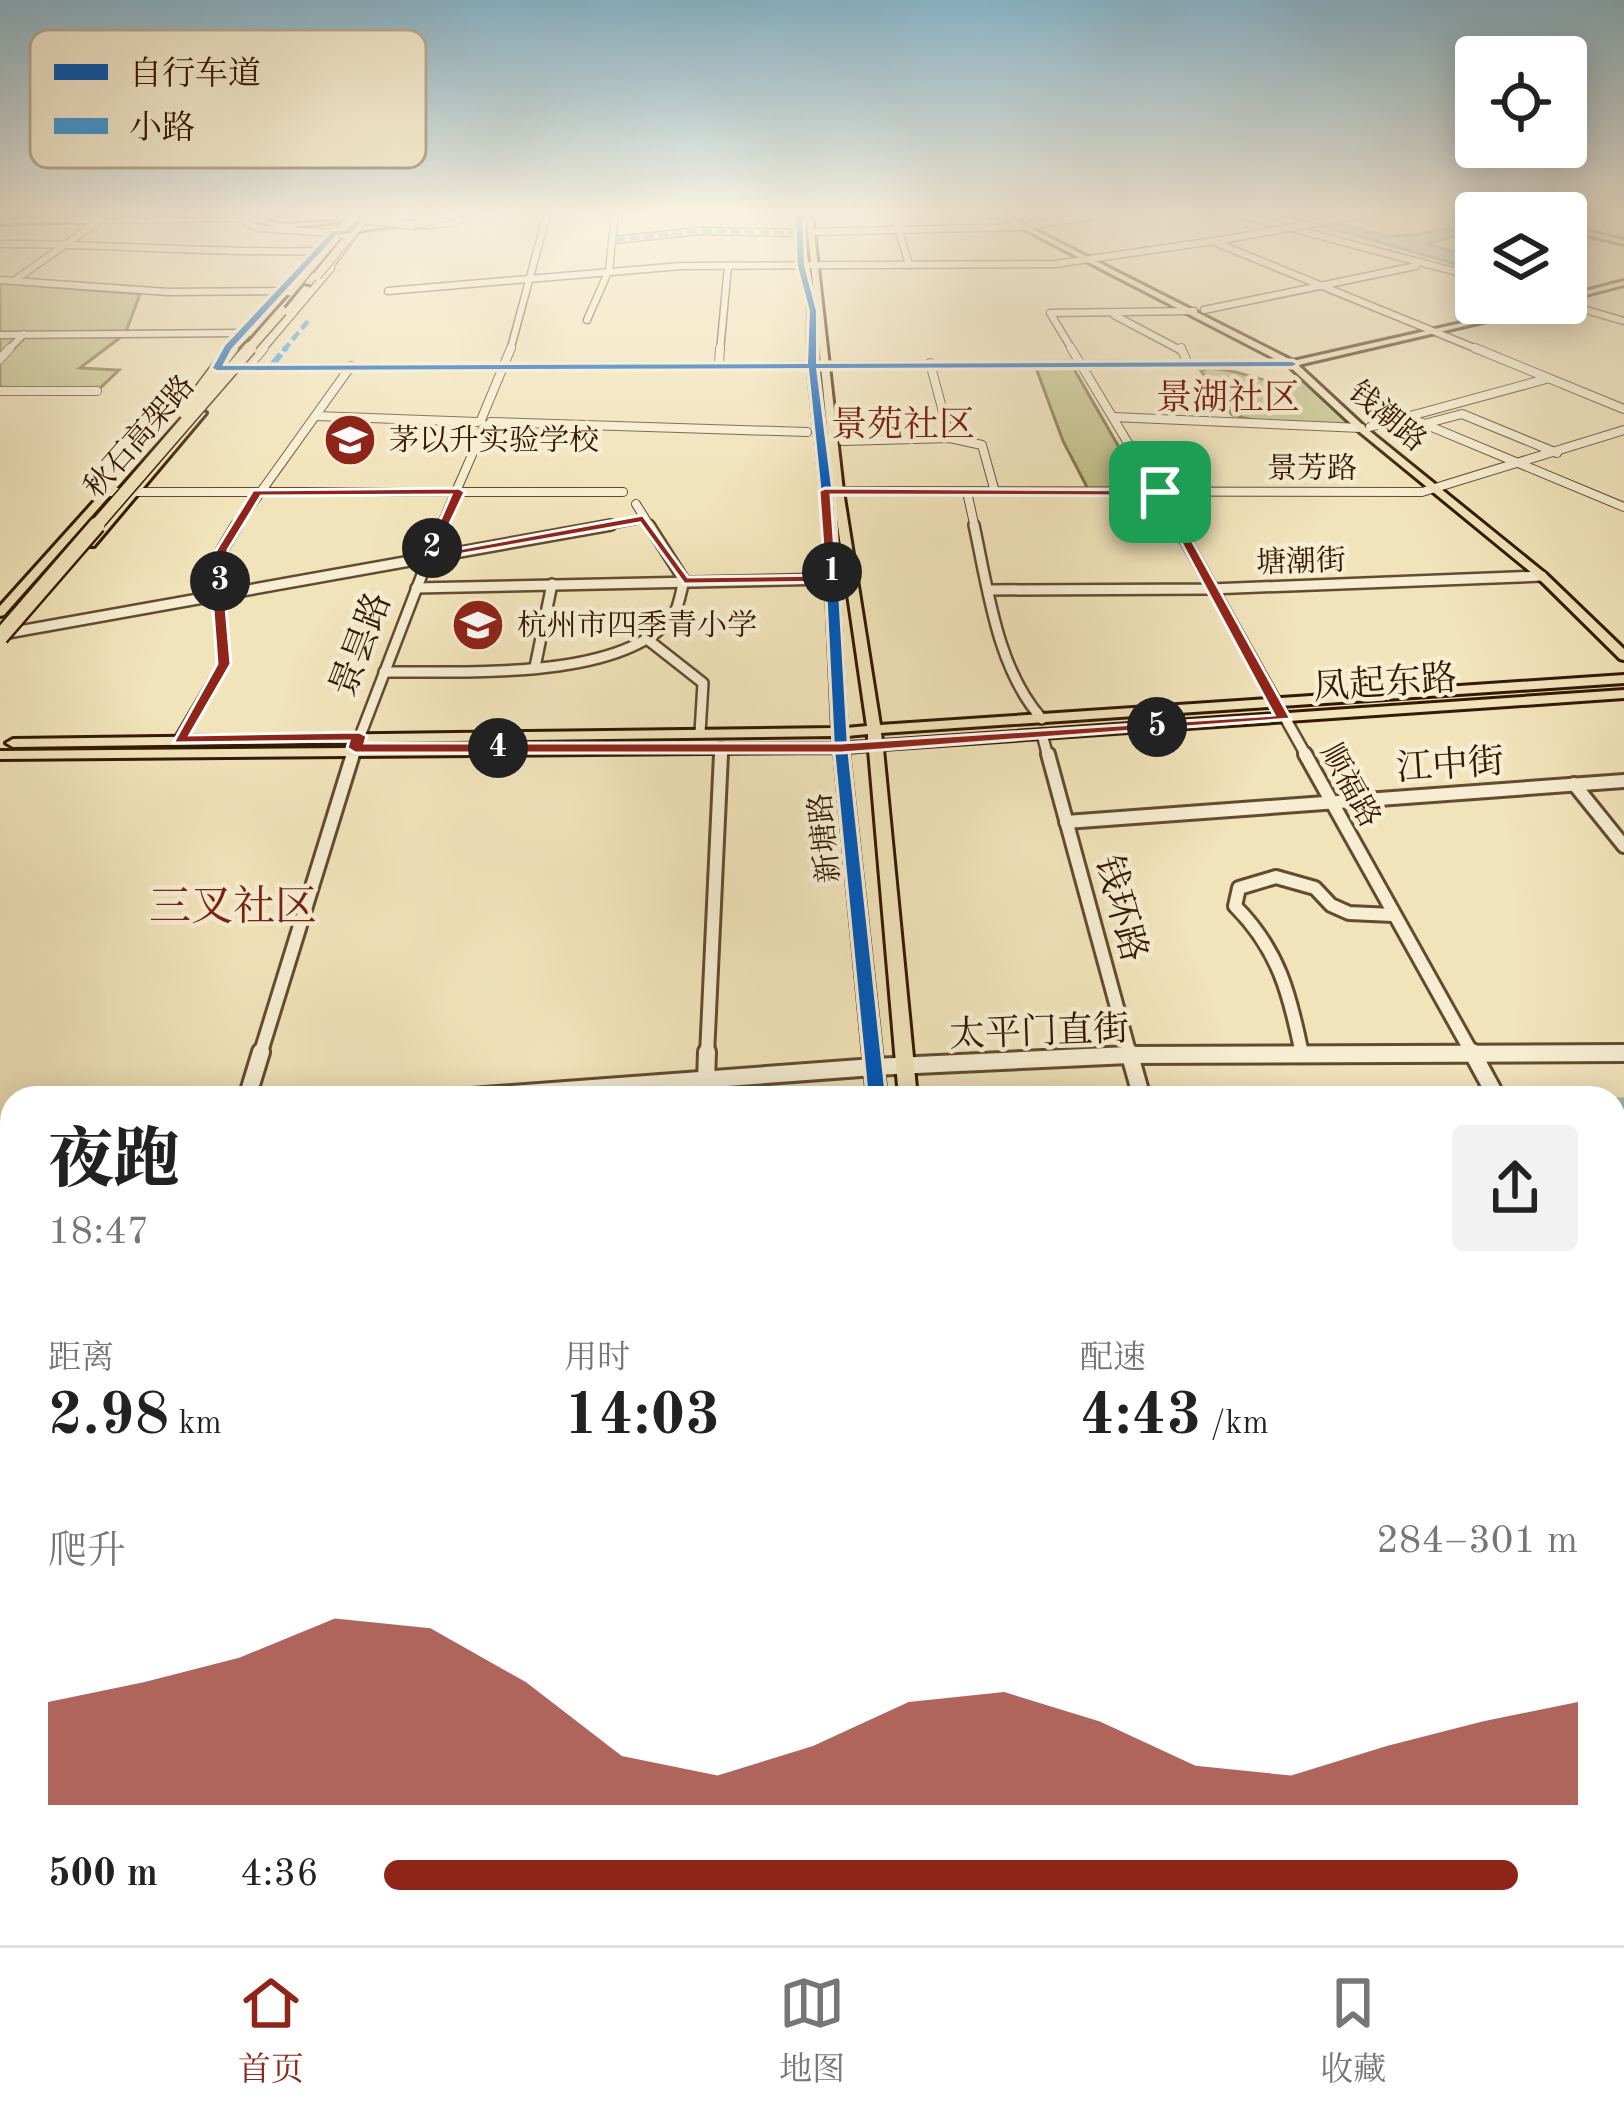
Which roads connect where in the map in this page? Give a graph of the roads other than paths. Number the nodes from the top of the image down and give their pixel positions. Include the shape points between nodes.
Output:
1 (269, 305) edge
2 (270, 305) edge
3 (271, 305) edge
4 (279, 305) edge
5 (285, 305) edge
6 (294, 305) edge
7 (296, 305) edge
8 (299, 305) edge
9 (525, 305) edge
10 (594, 305) edge
11 (724, 305) edge
12 (811, 305) edge
13 (822, 305) edge
14 (1189, 305) edge
15 (1226, 305) edge
16 (1370, 305) edge
17 (1587, 309) edge
18 (1199, 310) junction
19 (1103, 311) junction
20 (587, 320) dead end
21 (1624, 321) edge
22 (1460, 324) edge
23 (1433, 330) junction
24 (241, 333) junction
25 (23, 334) junction
26 (0, 335) edge
27 (0, 359) edge
28 (1298, 362) junction
29 (507, 363) junction
30 (718, 363) junction
31 (818, 364) junction
32 (930, 364) junction
33 (1080, 364) junction
34 (1188, 364) junction
35 (351, 366) junction
36 (218, 368) junction
37 (244, 368) junction
38 (1546, 379) junction
39 (97, 391) dead end
40 (0, 392) edge
41 (208, 398) junction
42 (1624, 409) edge
43 (184, 412) junction
44 (316, 416) junction
45 (1113, 417) junction
46 (1410, 418) junction
47 (484, 422) junction
48 (1424, 424) junction
49 (1365, 428) junction
50 (1624, 430) edge
51 (808, 432) dead end
52 (950, 438) junction
53 (844, 441) dead end
54 (1557, 453) junction
55 (1521, 466) junction
56 (1444, 488) junction
57 (106, 491) junction
58 (138, 491) junction
59 (832, 491) junction
60 (967, 491) junction
61 (257, 492) junction
62 (459, 492) junction
63 (623, 492) dead end
64 (995, 492) junction
65 (1160, 492) junction
66 (636, 504) dead end
67 (1624, 507) edge
68 (643, 519) junction
69 (427, 558) junction
70 (1542, 576) junction
71 (832, 579) junction
72 (684, 580) junction
73 (552, 584) junction
74 (416, 588) junction
75 (1210, 589) junction
76 (990, 590) junction
77 (218, 596) junction
78 (2, 629) edge
79 (647, 639) junction
80 (1624, 656) edge
81 (535, 667) junction
82 (384, 672) junction
83 (1624, 679) edge
84 (1624, 694) edge
85 (1025, 707) junction
86 (1280, 711) junction
87 (1006, 721) junction
88 (1042, 727) junction
89 (700, 733) junction
90 (874, 738) junction
91 (179, 740) junction
92 (840, 740) junction
93 (357, 742) junction
94 (0, 744) edge
95 (721, 748) junction
96 (0, 755) edge
97 (1624, 781) edge
98 (1574, 784) junction
99 (1329, 801) junction
100 (1066, 822) junction
101 (1624, 846) edge
102 (1393, 915) junction
103 (1624, 1053) edge
104 (1302, 1054) junction
105 (1472, 1054) junction
106 (1129, 1055) junction
107 (903, 1065) junction
108 (874, 1067) junction
109 (706, 1080) junction
110 (251, 1086) edge
111 (673, 1086) edge
112 (876, 1086) edge
113 (906, 1086) edge
114 (1138, 1086) edge
115 (1489, 1086) edge

1 - 24 street
2 - 43 highway, bridge
3 - 36 main road
4 - 43 highway, 秋石高架路, bridge
5 - 41 highway, 秋石高架路, bridge
6 - 37 main road
7 - 41 highway, bridge
8 - 37 street
9 - 29 street, 景昙路
10 - 20 street
11 - 30 street
12 - 31 main road, 新塘路
13 - 31 main road, 新塘路
14 - 18 main road, 钱潮路
15 - 18 street
16 - 23 street
17 - 21 street
18 - 19 street
18 - 28 main road, 钱潮路
19 - 33 street, 顺福路 via 1050,313
19 - 34 street via 1179,345
22 - 23 main road
23 - 28 main road
23 - 38 street
24 - 25 street
24 - 36 street
25 - 26 street
25 - 27 street
28 - 34 street
28 - 49 main road, 钱潮路
29 - 30 street
29 - 35 street
29 - 47 street, 景昙路
30 - 31 street
31 - 32 street
31 - 59 main road, 新塘路
32 - 33 street
32 - 52 street
33 - 34 street
33 - 45 street, 顺福路
35 - 37 street
35 - 44 street
36 - 37 street
36 - 57 main road
37 - 58 main road
38 - 42 street
38 - 46 street
39 - 40 street
41 - 78 highway, 秋石高架路, bridge
43 - 78 highway, 秋石高架路, bridge
44 - 47 street
44 - 61 street
45 - 49 street
45 - 65 street, 顺福路
46 - 48 street
46 - 49 street
47 - 51 street
47 - 62 street, 景昙路
48 - 54 street via 1462,414
48 - 55 street
49 - 56 main road, 钱潮路
50 - 54 street, 景芳路
52 - 53 street
52 - 64 street via 982,445
54 - 55 street, 景芳路
55 - 56 street, 景芳路
55 - 67 street
56 - 65 street, 景芳路
56 - 70 main road, 钱潮路
57 - 58 street
57 - 78 main road
58 - 61 street
58 - 78 main road
59 - 60 street, 景芳路
59 - 71 main road, 新塘路
59 - 90 main road, 新塘路
60 - 64 street, 景芳路
60 - 76 street
61 - 62 street
61 - 77 street via 222,550
62 - 63 street
62 - 69 street, 景昙路
64 - 65 street, 景芳路
65 - 75 street, 顺福路
66 - 68 street
68 - 69 street
68 - 72 street
69 - 74 street, 景昙路
69 - 77 street
70 - 75 street, 塘潮街
70 - 80 main road, 钱潮路
71 - 72 street
71 - 92 main road, 新塘路
72 - 73 street
72 - 79 street via 676,616
73 - 74 street
73 - 81 street
74 - 82 street, 景昙路
75 - 76 street, 塘潮街
75 - 86 street, 顺福路
76 - 85 street
77 - 78 street
77 - 91 street via 224,664
79 - 81 street
79 - 89 street via 703,682
81 - 82 street
82 - 93 street, 景昙路
83 - 86 main road, 凤起东路
84 - 86 main road, 凤起东路
85 - 87 street
85 - 88 street
86 - 88 main road, 凤起东路
86 - 99 street, 顺福路
87 - 88 main road, 凤起东路
87 - 90 main road, 凤起东路
88 - 90 main road, 凤起东路
88 - 100 street, 钱环路
89 - 92 main road, 凤起东路
89 - 93 main road, 凤起东路
90 - 92 main road, 凤起东路
90 - 107 main road, 新塘路
91 - 93 main road, 凤起东路
91 - 94 main road, 凤起东路
92 - 95 main road, 凤起东路
92 - 108 main road, 新塘路
93 - 95 main road, 凤起东路
93 - 96 main road, 凤起东路
93 - 110 street, 景昙路
95 - 109 street
97 - 98 street, 江中街
98 - 99 street, 江中街
98 - 101 street
99 - 100 street, 江中街
99 - 102 street, 顺福路
100 - 106 street, 钱环路
102 - 104 street via 1337,911 1316,888 1276,877 1239,888 1235,906 1270,937
102 - 105 street, 顺福路
103 - 105 street, 太平门直街
104 - 105 street, 太平门直街
104 - 106 street, 太平门直街
105 - 115 street, 顺福路
106 - 107 street, 太平门直街
106 - 114 street, 钱环路
107 - 108 street, 太平门直街
107 - 113 main road, 新塘路
108 - 109 street, 太平门直街
108 - 112 main road, 新塘路
109 - 111 street, 太平门直街

